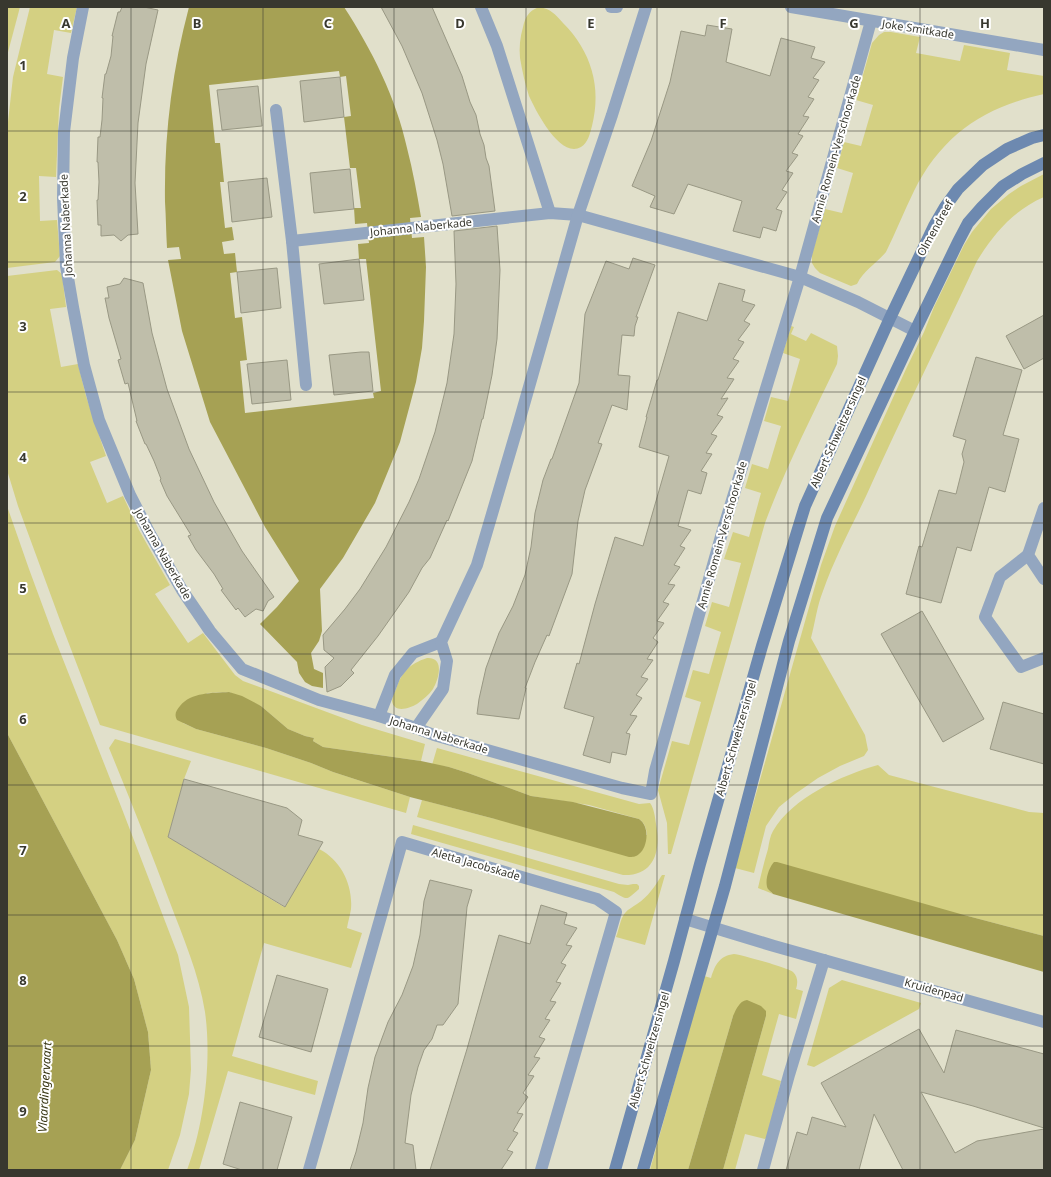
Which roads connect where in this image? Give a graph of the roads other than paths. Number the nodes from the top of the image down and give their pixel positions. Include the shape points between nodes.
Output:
1 (83, 7) edge
2 (481, 7) edge
3 (611, 7) edge
4 (616, 7) edge
5 (646, 7) edge
6 (791, 7) edge
7 (871, 21) junction
8 (1044, 50) edge
9 (276, 110) dead end
10 (1044, 135) edge
11 (1044, 163) edge
12 (550, 213) junction
13 (578, 215) junction
14 (292, 240) junction
15 (800, 277) junction
16 (890, 318) junction
17 (915, 331) junction
18 (306, 385) dead end
19 (1044, 508) edge
20 (1028, 555) junction
21 (1044, 579) edge
22 (441, 642) junction
23 (1044, 658) edge
24 (379, 716) junction
25 (416, 728) junction
26 (651, 794) joint
27 (685, 919) junction
28 (713, 928) junction
29 (824, 960) junction
30 (1044, 1022) edge
31 (309, 1170) edge
32 (541, 1170) edge
33 (615, 1170) edge
34 (643, 1170) edge
35 (763, 1170) edge

1 - 24 street, Johanna Naberkade via 73,58 64,132 66,266 84,365 99,420 130,495 182,590 210,631 242,669 319,700
2 - 12 street via 497,46
3 - 4 street
5 - 13 street
6 - 7 street, Joke Smitkade
7 - 8 street, Joke Smitkade
7 - 15 street, Annie Romein-Verschoorkade
9 - 14 street
10 - 16 street, Olmendreef via 1007,149 983,165 958,189 934,226
11 - 17 street via 1003,186 968,224
12 - 13 street, Johanna Naberkade
12 - 14 street, Johanna Naberkade
13 - 15 street
13 - 22 street via 477,565
14 - 18 street
15 - 16 street
15 - 26 street, Annie Romein-Verschoorkade via 722,533 654,772
16 - 17 street
16 - 27 street, Albert Schweitzersingel via 805,506 762,646
17 - 28 street via 827,518 788,641
19 - 20 street
20 - 21 street
20 - 23 street via 1000,577 985,617 1021,667
22 - 24 street via 413,653 395,675
22 - 25 street via 447,661 443,689
24 - 25 street, Johanna Naberkade
25 - 26 street, Johanna Naberkade via 529,762
27 - 28 street, Kruidenpad
27 - 33 street, Albert Schweitzersingel
28 - 29 street, Kruidenpad
28 - 34 street
29 - 30 street, Kruidenpad
29 - 35 street
31 - 32 street, Aletta Jacobskade via 402,842 597,899 616,912

